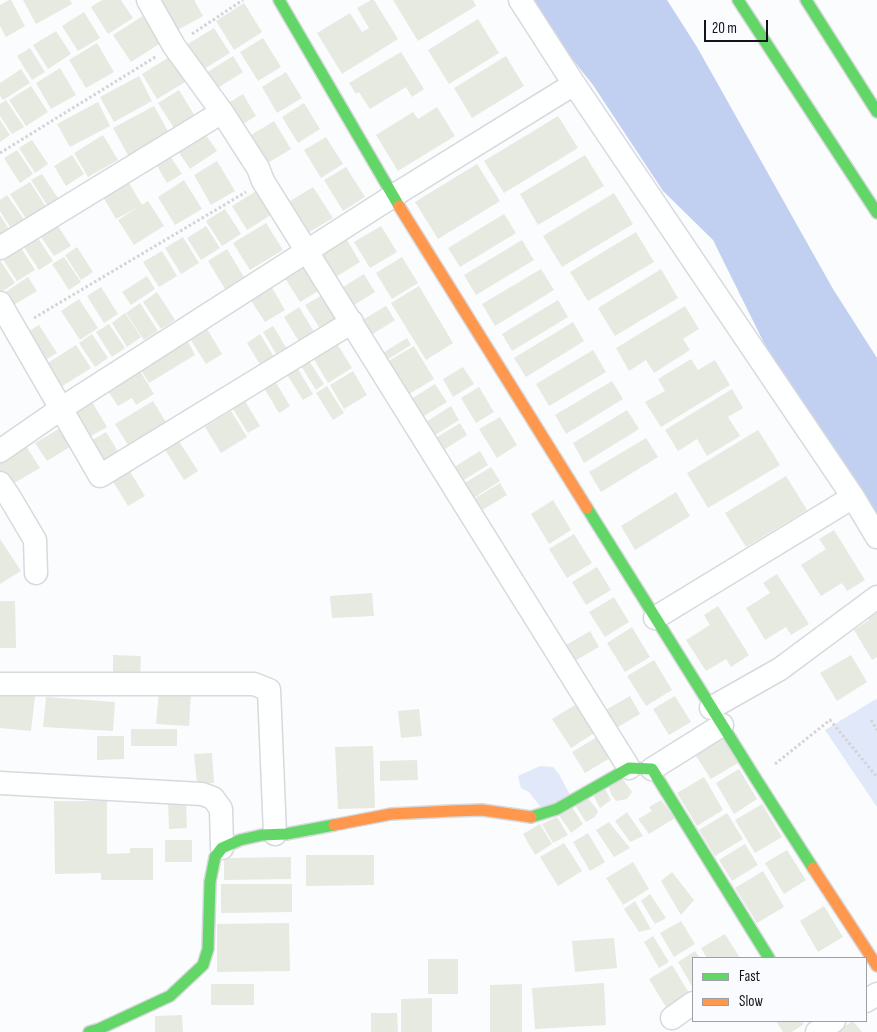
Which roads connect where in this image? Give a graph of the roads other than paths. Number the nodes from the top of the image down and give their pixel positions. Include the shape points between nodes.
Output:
1 (148, 0) edge
2 (278, 0) edge
3 (520, 0) edge
4 (738, 0) edge
5 (806, 0) edge
6 (574, 84) junction
7 (222, 112) junction
8 (877, 112) edge
9 (393, 196) junction
10 (877, 212) edge
11 (0, 248) edge
12 (307, 251) junction
13 (0, 303) edge
14 (352, 322) junction
15 (62, 408) junction
16 (0, 451) edge
17 (0, 483) edge
18 (852, 497) junction
19 (877, 537) edge
20 (36, 573) dead end
21 (877, 597) edge
22 (656, 618) junction
23 (0, 684) edge
24 (717, 716) junction
25 (629, 768) junction
26 (652, 769) junction
27 (0, 783) edge
28 (275, 834) junction
29 (222, 848) junction
30 (764, 957) edge
31 (877, 966) edge
32 (692, 1004) edge
33 (672, 1018) dead end
34 (832, 1022) edge
35 (88, 1032) edge
36 (815, 1032) edge

1 - 7 street via 174,46
2 - 9 street
3 - 6 street
4 - 10 street
5 - 8 street
6 - 9 street
6 - 18 street
7 - 11 street
7 - 12 street
9 - 12 street
9 - 22 street
12 - 14 street
12 - 15 street
13 - 15 street
14 - 15 street via 100,476
14 - 25 street
15 - 16 street
17 - 20 street via 35,540
18 - 19 street
18 - 22 street
21 - 24 street
22 - 24 street
23 - 28 street via 254,684 269,690
24 - 26 street
24 - 31 street
25 - 26 street
25 - 28 street via 557,809 532,817 482,810 391,814
26 - 30 street
27 - 29 street via 208,796 221,809
28 - 29 street via 240,840
29 - 35 street via 215,857 210,882 208,949 203,965 170,996
32 - 33 street
34 - 36 street

